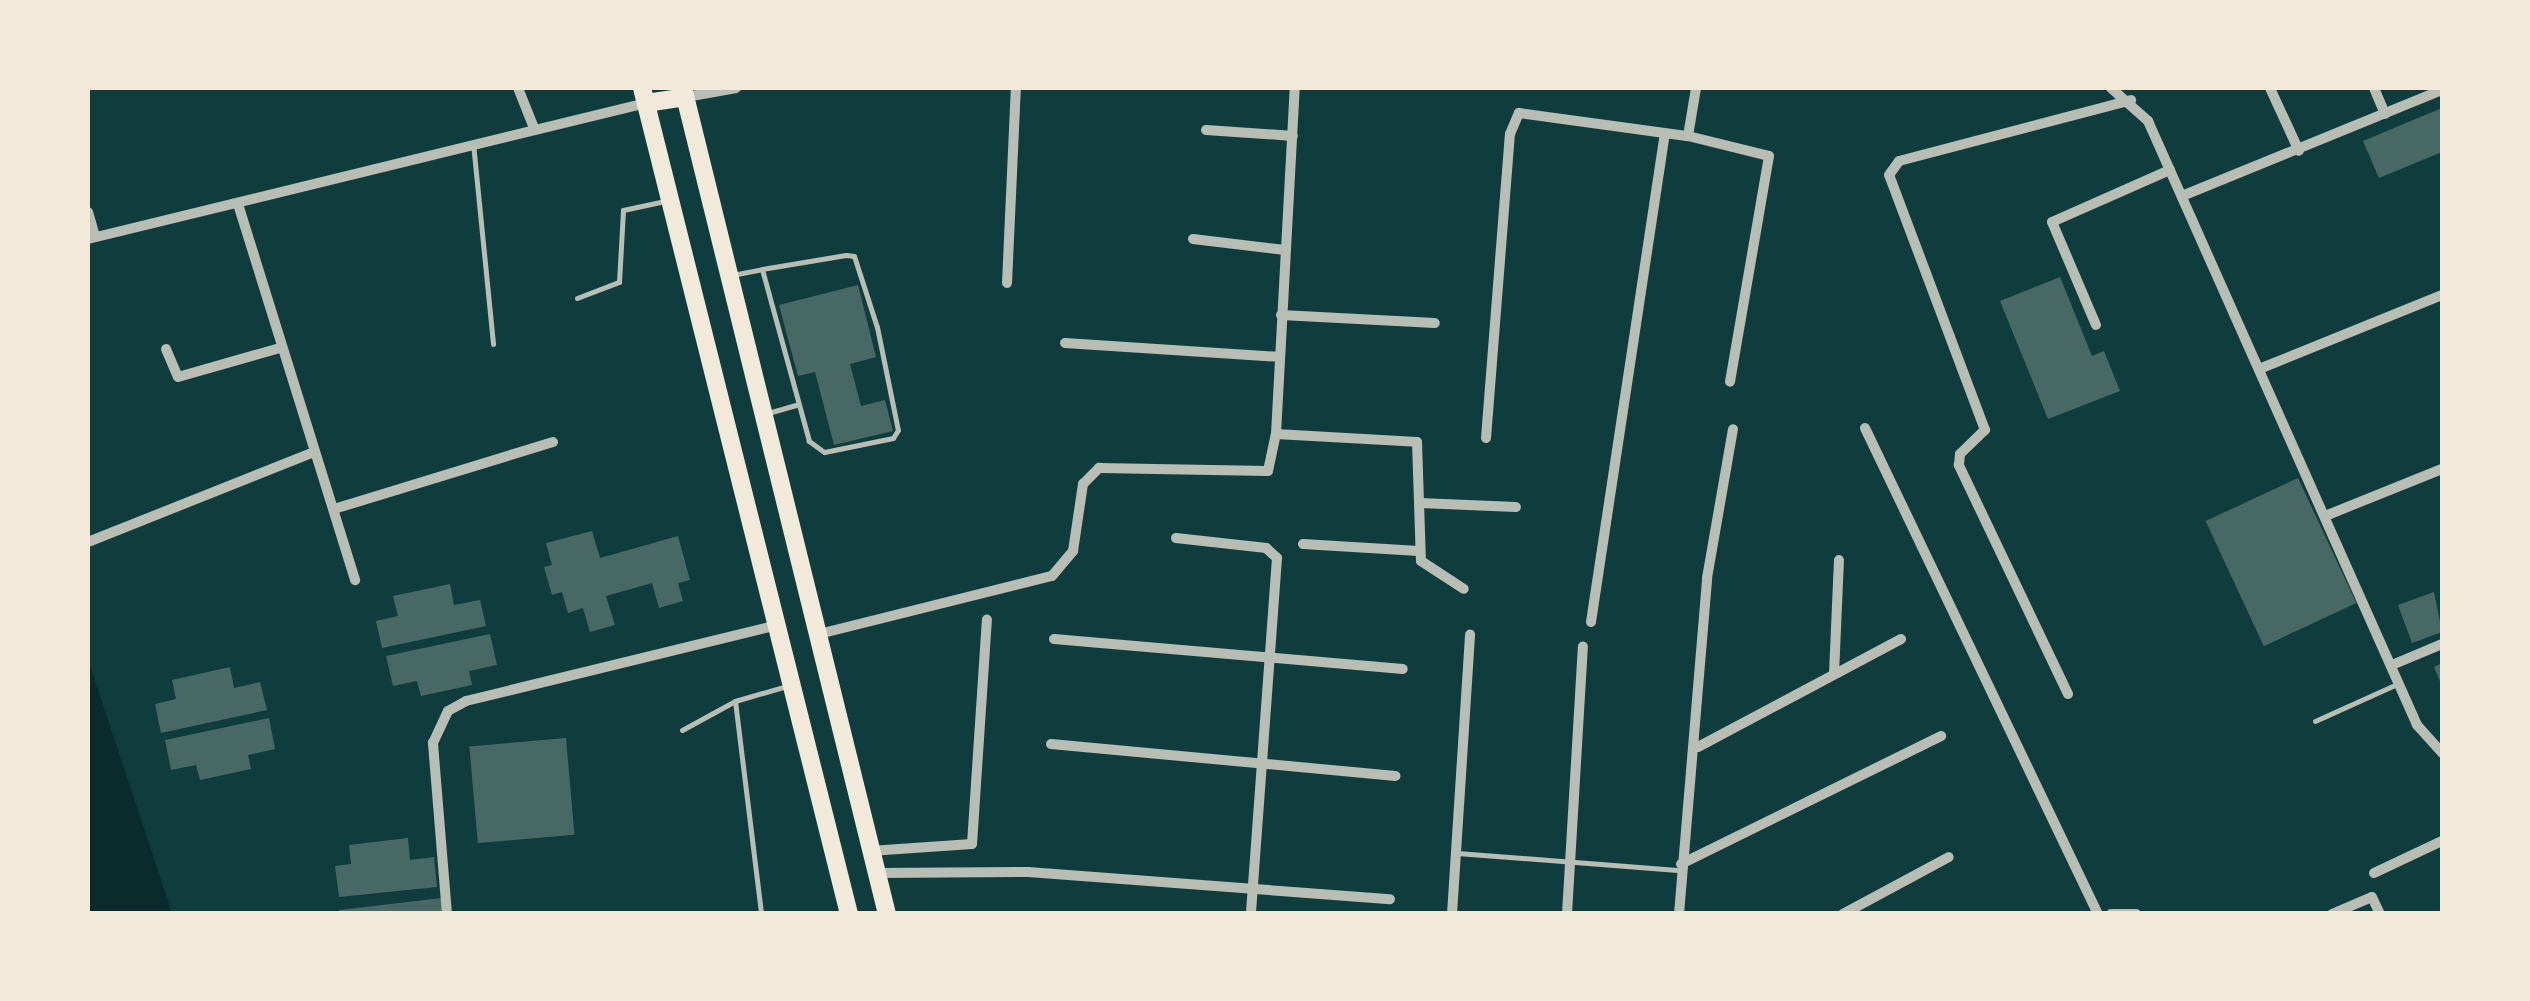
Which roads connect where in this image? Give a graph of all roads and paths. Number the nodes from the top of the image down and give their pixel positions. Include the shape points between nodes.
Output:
1 (518, 88) edge
2 (736, 88) edge
3 (1016, 88) edge
4 (1294, 88) edge
5 (1696, 88) edge
6 (2111, 88) edge
7 (2270, 88) edge
8 (2374, 88) edge
9 (2442, 90) edge
10 (684, 92) edge
11 (644, 95) edge
12 (2131, 100) junction
13 (2385, 114) junction
14 (534, 128) junction
15 (1206, 130) dead end
16 (1665, 134) junction
17 (1293, 136) junction
18 (1688, 136) junction
19 (473, 142) junction
20 (2300, 151) junction
21 (2170, 170) junction
22 (2182, 196) junction
23 (667, 201) junction
24 (238, 204) junction
25 (88, 212) edge
26 (91, 238) edge
27 (1193, 239) dead end
28 (1285, 250) junction
29 (762, 268) junction
30 (732, 275) junction
31 (1007, 283) dead end
32 (2442, 295) edge
33 (577, 298) dead end
34 (1281, 315) junction
35 (1435, 323) dead end
36 (2096, 325) dead end
37 (1065, 343) dead end
38 (492, 344) dead end
39 (280, 348) junction
40 (166, 349) dead end
41 (1279, 357) junction
42 (2260, 370) junction
43 (1730, 382) dead end
44 (797, 405) junction
45 (765, 414) junction
46 (1865, 428) dead end
47 (1734, 429) dead end
48 (1276, 434) junction
49 (1486, 438) dead end
50 (553, 442) dead end
51 (314, 452) junction
52 (2442, 469) edge
53 (1420, 503) junction
54 (1516, 507) dead end
55 (334, 509) junction
56 (2325, 516) junction
57 (1176, 538) dead end
58 (88, 542) edge
59 (1303, 544) dead end
60 (1419, 551) junction
61 (1839, 560) dead end
62 (355, 580) dead end
63 (1464, 589) dead end
64 (987, 620) dead end
65 (1591, 622) dead end
66 (777, 626) junction
67 (818, 634) junction
68 (1470, 635) dead end
69 (1054, 639) dead end
70 (1900, 640) dead end
71 (2442, 644) edge
72 (1583, 646) dead end
73 (1271, 657) junction
74 (2392, 666) junction
75 (1402, 669) dead end
76 (1834, 674) junction
77 (2400, 683) junction
78 (792, 684) junction
79 (2068, 694) dead end
80 (735, 701) junction
81 (2315, 720) dead end
82 (682, 730) dead end
83 (1940, 736) dead end
84 (1052, 744) dead end
85 (1698, 747) junction
86 (2442, 753) edge
87 (1262, 762) junction
88 (1396, 776) dead end
89 (2442, 842) edge
90 (870, 851) junction
91 (1454, 853) junction
92 (1949, 857) dead end
93 (1569, 863) junction
94 (1681, 867) junction
95 (876, 872) junction
96 (2374, 873) dead end
97 (1252, 889) junction
98 (1390, 899) dead end
99 (1860, 910) edge
100 (446, 914) edge
101 (762, 914) edge
102 (849, 914) edge
103 (887, 914) edge
104 (1250, 914) edge
105 (1452, 914) edge
106 (1567, 914) edge
107 (1679, 914) edge
108 (1843, 914) edge
109 (2098, 914) edge
110 (2111, 914) edge
111 (2136, 914) edge
112 (2332, 914) edge
113 (2380, 914) edge

1 - 14 street
2 - 10 street
3 - 31 street
4 - 17 street
5 - 18 street
6 - 12 street
7 - 20 street
8 - 13 street
9 - 13 street
10 - 11 main road
10 - 30 main road
11 - 14 street
11 - 23 main road
12 - 21 street
12 - 79 street via 1899,161 1889,175 1985,430 1960,454 1959,465
13 - 20 street
14 - 19 street
15 - 17 street
16 - 18 street
16 - 49 street via 1514,115
16 - 65 street
17 - 28 street
18 - 43 street via 1769,156
19 - 24 street
19 - 38 lane
20 - 22 street
21 - 22 street
21 - 36 street via 2052,222
22 - 42 street
23 - 33 lane via 623,210 619,282
23 - 66 main road
24 - 26 street
24 - 39 street
25 - 26 street
27 - 28 street
28 - 34 street
29 - 30 lane
29 - 44 lane
29 - 44 lane via 846,254 858,262 896,434 824,452 808,441
30 - 45 main road
32 - 42 street
34 - 35 street
34 - 41 street
37 - 41 street
39 - 40 street via 178,377
39 - 51 street
41 - 48 street
42 - 56 street
44 - 45 lane
45 - 67 main road
46 - 109 street
47 - 85 street via 1707,578
48 - 53 street via 1417,442
48 - 67 street via 1268,471 1256,474 1099,468 1083,484 1073,550 1052,576
50 - 55 street
51 - 55 street
51 - 58 street
52 - 56 street
53 - 54 street
53 - 60 street
55 - 62 street
56 - 74 street
57 - 73 street via 1273,552 1278,566
59 - 60 street
60 - 63 street via 1424,567
61 - 76 street
64 - 90 street via 972,844
66 - 78 main road
66 - 100 street via 466,700 448,711 433,744
67 - 90 main road
68 - 91 street
69 - 73 street
70 - 76 street
71 - 74 street
72 - 93 street
73 - 75 street
73 - 87 street
74 - 77 street
76 - 85 street
77 - 81 lane
77 - 86 street via 2417,725
78 - 80 lane
78 - 102 main road
80 - 82 lane
80 - 101 lane
83 - 94 street
84 - 87 street
85 - 94 street
87 - 88 street
87 - 97 street
89 - 96 street
90 - 95 main road
91 - 93 lane
91 - 105 street
92 - 99 street
93 - 94 lane
93 - 106 street
94 - 107 street
95 - 97 street via 1028,872
95 - 103 main road
97 - 98 street
97 - 104 street
99 - 108 street
110 - 111 street
112 - 113 street via 2372,897

